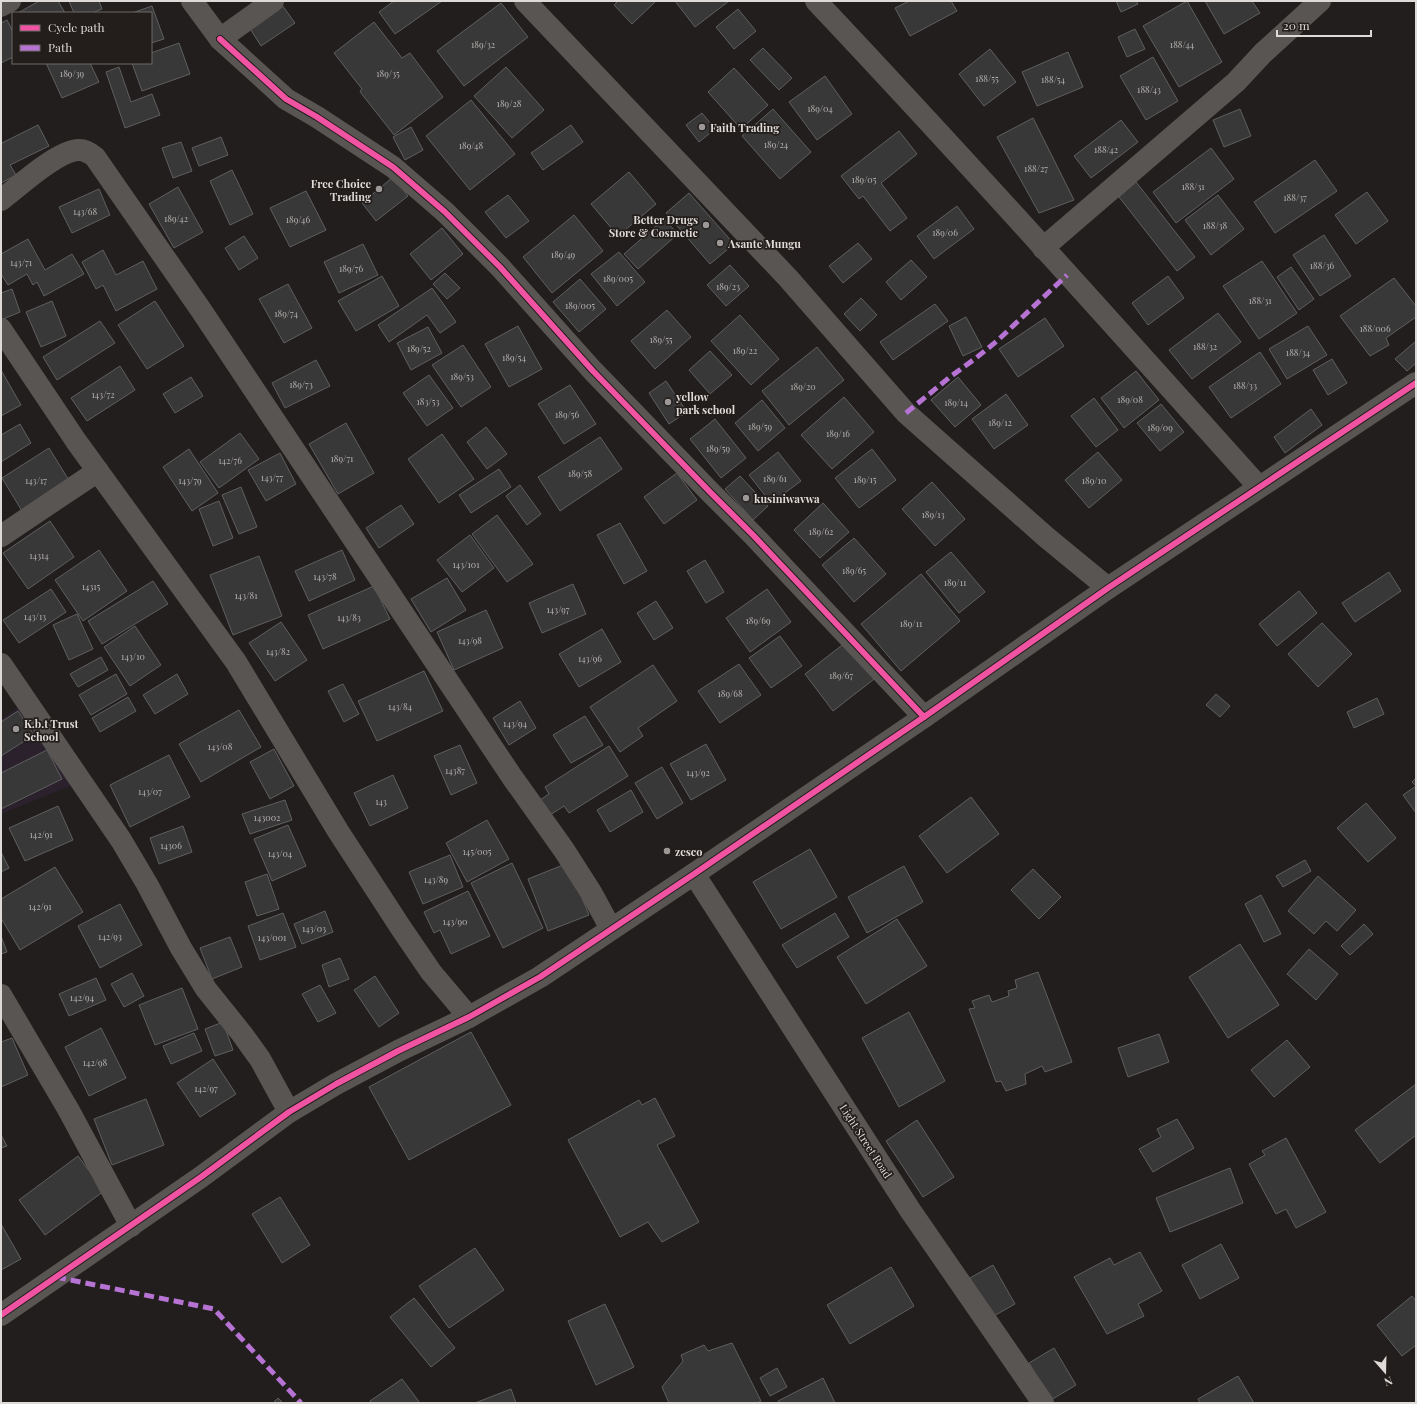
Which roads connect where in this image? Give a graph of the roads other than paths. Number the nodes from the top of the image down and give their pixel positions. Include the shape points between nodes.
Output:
1 (10, 1) edge
2 (192, 1) edge
3 (273, 1) edge
4 (526, 1) edge
5 (816, 1) edge
6 (1320, 1) edge
7 (1, 6) edge
8 (220, 39) junction
9 (1, 200) edge
10 (1043, 248) junction
11 (1, 329) edge
12 (1416, 383) edge
13 (98, 471) junction
14 (1259, 487) junction
15 (1, 536) edge
16 (1108, 588) junction
17 (1, 664) edge
18 (924, 717) junction
19 (694, 874) junction
20 (611, 929) junction
21 (1, 995) edge
22 (469, 1017) junction
23 (289, 1112) junction
24 (131, 1226) junction
25 (1, 1314) edge
26 (1044, 1403) edge

1 - 7 street
2 - 8 street
3 - 8 street
4 - 16 street via 788,278 906,413 1046,537
5 - 10 street
6 - 10 street via 1263,52 1236,82
8 - 18 street via 286,99 393,166 445,212 500,267 593,371 759,540
9 - 20 street via 56,158 72,150 80,149 95,157 201,310 490,746 564,850
10 - 14 street
11 - 13 street
12 - 14 street
13 - 15 street
13 - 22 street via 236,662 338,830 431,972
14 - 16 street
16 - 18 street
17 - 23 street via 121,840 206,989 260,1059
18 - 19 street
19 - 20 street
19 - 26 street, Light Street Road via 910,1210
20 - 22 street via 540,977
21 - 24 street
22 - 23 street via 398,1051
23 - 24 street
24 - 25 street

